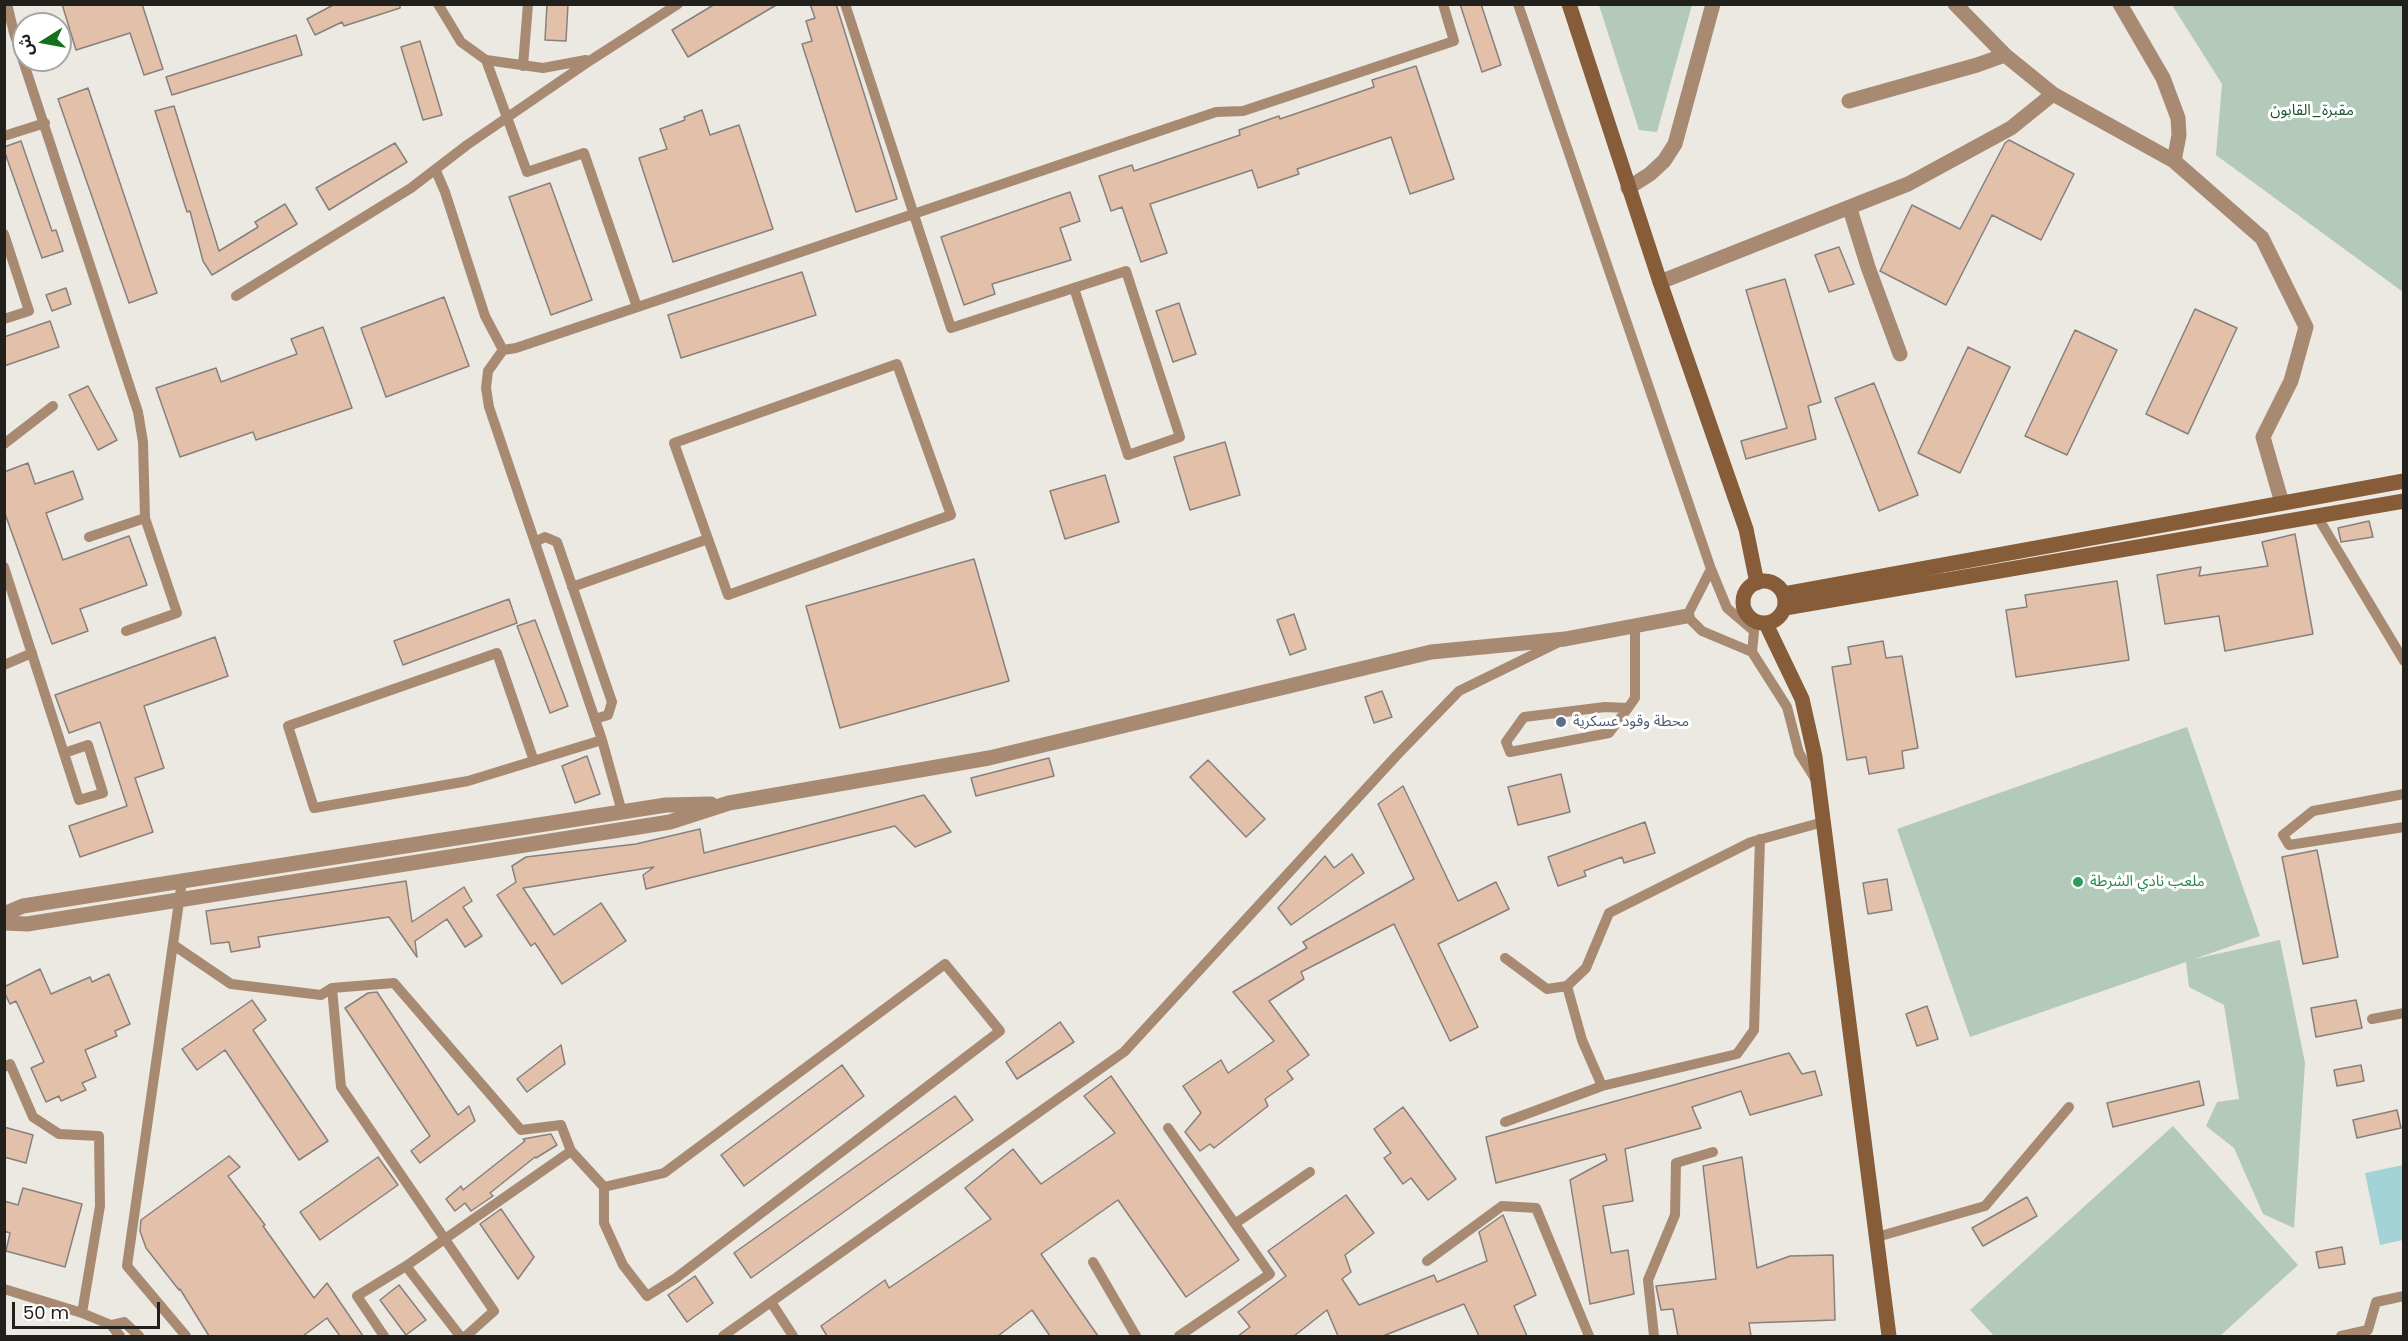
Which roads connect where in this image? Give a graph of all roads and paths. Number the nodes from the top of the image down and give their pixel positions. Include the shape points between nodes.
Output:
1 (438, 4) edge
2 (528, 4) edge
3 (678, 4) edge
4 (845, 4) edge
5 (1443, 4) edge
6 (1518, 4) edge
7 (1569, 4) edge
8 (1713, 4) edge
9 (1955, 4) edge
10 (2120, 4) edge
11 (7, 9) edge
12 (9, 35) edge
13 (2005, 55) junction
14 (486, 60) junction
15 (591, 60) junction
16 (523, 66) junction
17 (2053, 94) junction
18 (1849, 101) dead end
19 (508, 117) junction
20 (45, 123) junction
21 (4, 136) edge
22 (2174, 162) junction
23 (436, 171) junction
24 (1628, 188) junction
25 (1850, 209) junction
26 (914, 213) junction
27 (4, 234) edge
28 (1660, 282) junction
29 (1074, 288) junction
30 (236, 296) dead end
31 (637, 307) junction
32 (4, 319) edge
33 (502, 350) junction
34 (1900, 354) dead end
35 (53, 406) dead end
36 (4, 444) edge
37 (2403, 481) edge
38 (2403, 501) edge
39 (2282, 503) junction
40 (2317, 516) junction
41 (145, 518) junction
42 (89, 537) dead end
43 (708, 539) junction
44 (535, 542) junction
45 (4, 567) edge
46 (1711, 569) junction
47 (1757, 583) junction
48 (572, 587) junction
49 (1784, 601) junction
50 (1687, 616) junction
51 (1759, 625) junction
52 (1635, 626) junction
53 (126, 631) dead end
54 (1565, 639) junction
55 (1752, 652) junction
56 (32, 653) junction
57 (2403, 661) edge
58 (4, 665) edge
59 (1628, 708) junction
60 (596, 719) junction
61 (603, 740) junction
62 (64, 753) junction
63 (534, 761) junction
64 (1818, 783) junction
65 (2403, 794) edge
66 (729, 803) junction
67 (622, 812) junction
68 (1823, 822) junction
69 (2403, 827) edge
70 (1760, 839) junction
71 (183, 881) junction
72 (179, 900) junction
73 (4, 914) edge
74 (4, 923) edge
75 (175, 946) junction
76 (1505, 958) dead end
77 (1567, 986) junction
78 (332, 988) junction
79 (2403, 1013) edge
80 (2372, 1019) dead end
81 (4, 1067) edge
82 (1602, 1086) junction
83 (2069, 1107) dead end
84 (1504, 1122) dead end
85 (1168, 1128) dead end
86 (571, 1150) junction
87 (1713, 1152) dead end
88 (1310, 1172) dead end
89 (604, 1187) junction
90 (1236, 1223) junction
91 (445, 1236) junction
92 (1877, 1237) junction
93 (1427, 1261) dead end
94 (1093, 1262) dead end
95 (406, 1266) junction
96 (4, 1289) edge
97 (2403, 1296) edge
98 (771, 1302) junction
99 (82, 1313) junction
100 (111, 1325) junction
101 (120, 1336) edge
102 (139, 1336) edge
103 (186, 1336) edge
104 (384, 1336) edge
105 (460, 1336) edge
106 (466, 1336) edge
107 (723, 1336) edge
108 (794, 1336) edge
109 (1136, 1336) edge
110 (1179, 1336) edge
111 (1589, 1336) edge
112 (1654, 1336) edge
113 (1889, 1336) edge
114 (2341, 1336) edge

1 - 14 lane via 461,42
2 - 16 lane
3 - 15 lane
4 - 26 lane
5 - 26 lane via 1454,41 1243,111 1216,112
6 - 46 lane
7 - 24 main road
8 - 24 street via 1675,144 1664,161
9 - 13 street
10 - 22 street via 2163,78 2178,118
11 - 12 lane
12 - 20 lane
13 - 17 street
13 - 18 street
14 - 16 lane
14 - 19 lane
15 - 16 lane via 543,68
15 - 19 lane
17 - 22 street
17 - 25 street via 2012,128 1955,161
19 - 23 lane
19 - 31 lane via 527,172 584,153
20 - 21 lane
20 - 41 lane via 138,412 143,442
22 - 39 street via 2262,238 2306,327 2291,381 2264,437
23 - 30 lane
23 - 33 lane via 485,316
24 - 28 main road
25 - 28 street
25 - 34 street
26 - 29 lane via 951,328
26 - 31 lane
27 - 32 lane via 29,311
28 - 47 main road via 1746,529
29 - 29 lane via 1128,455 1180,437 1126,271
31 - 33 lane
33 - 44 lane via 488,371 489,407
35 - 36 lane
37 - 39 main road
38 - 40 main road
39 - 49 main road
40 - 49 main road
40 - 57 lane
41 - 42 lane
41 - 53 lane via 177,613
43 - 43 lane via 674,443 897,364 951,515 728,595
43 - 48 lane
44 - 48 lane via 545,537 557,542
44 - 60 lane
45 - 56 lane
46 - 50 lane
46 - 51 lane via 1727,608
47 - 49 main road via 1778,586
47 - 51 main road via 1747,591 1744,602 1745,610
48 - 60 lane via 612,702 608,715
49 - 51 main road via 1776,620
50 - 52 street
50 - 55 lane via 1702,631
51 - 55 lane
51 - 64 main road via 1802,699
52 - 54 street
52 - 59 lane via 1635,698
54 - 66 street via 1431,652 989,758
54 - 98 lane via 1459,691 1124,1052
55 - 64 lane via 1787,707 1799,753
56 - 58 lane
56 - 62 lane
59 - 59 lane via 1609,733 1510,752 1506,742 1524,717 1605,706
60 - 61 lane
61 - 63 lane
61 - 67 lane
62 - 62 lane via 79,800 103,793 88,745
63 - 63 lane via 468,781 314,808 288,726 496,653
64 - 68 main road
65 - 69 lane via 2313,810 2283,835 2289,845
66 - 67 street via 666,805
66 - 72 street via 670,822
67 - 71 street
68 - 70 lane
68 - 92 main road
70 - 77 lane via 1610,913 1586,968
70 - 82 lane via 1754,1030 1737,1054
71 - 72 lane
71 - 73 street via 23,906
72 - 74 street via 27,924
72 - 75 lane
75 - 78 lane via 231,984 321,995
75 - 103 lane via 127,1266
76 - 77 lane via 1547,988
77 - 82 lane via 1582,1040
78 - 86 lane via 394,983 522,1130 561,1125
78 - 91 lane via 341,1087
79 - 80 lane
81 - 99 lane via 10,1064 33,1117 59,1134 99,1136 100,1206
82 - 84 lane
83 - 92 lane via 1985,1206
85 - 90 lane
86 - 89 lane
86 - 91 lane
87 - 112 lane via 1676,1163 1675,1215 1648,1280
88 - 90 lane
89 - 89 lane via 604,1223 623,1265 647,1296 676,1278 1000,1031 945,964 664,1173
90 - 110 lane via 1270,1274
91 - 95 lane
91 - 106 lane via 494,1311
92 - 113 main road
93 - 111 lane via 1502,1206 1536,1208
94 - 109 lane
95 - 104 lane via 357,1296
95 - 105 lane
96 - 99 lane
97 - 114 lane via 2376,1302 2368,1330
98 - 107 lane
98 - 108 lane
99 - 100 lane
100 - 101 lane
100 - 102 lane via 124,1322

